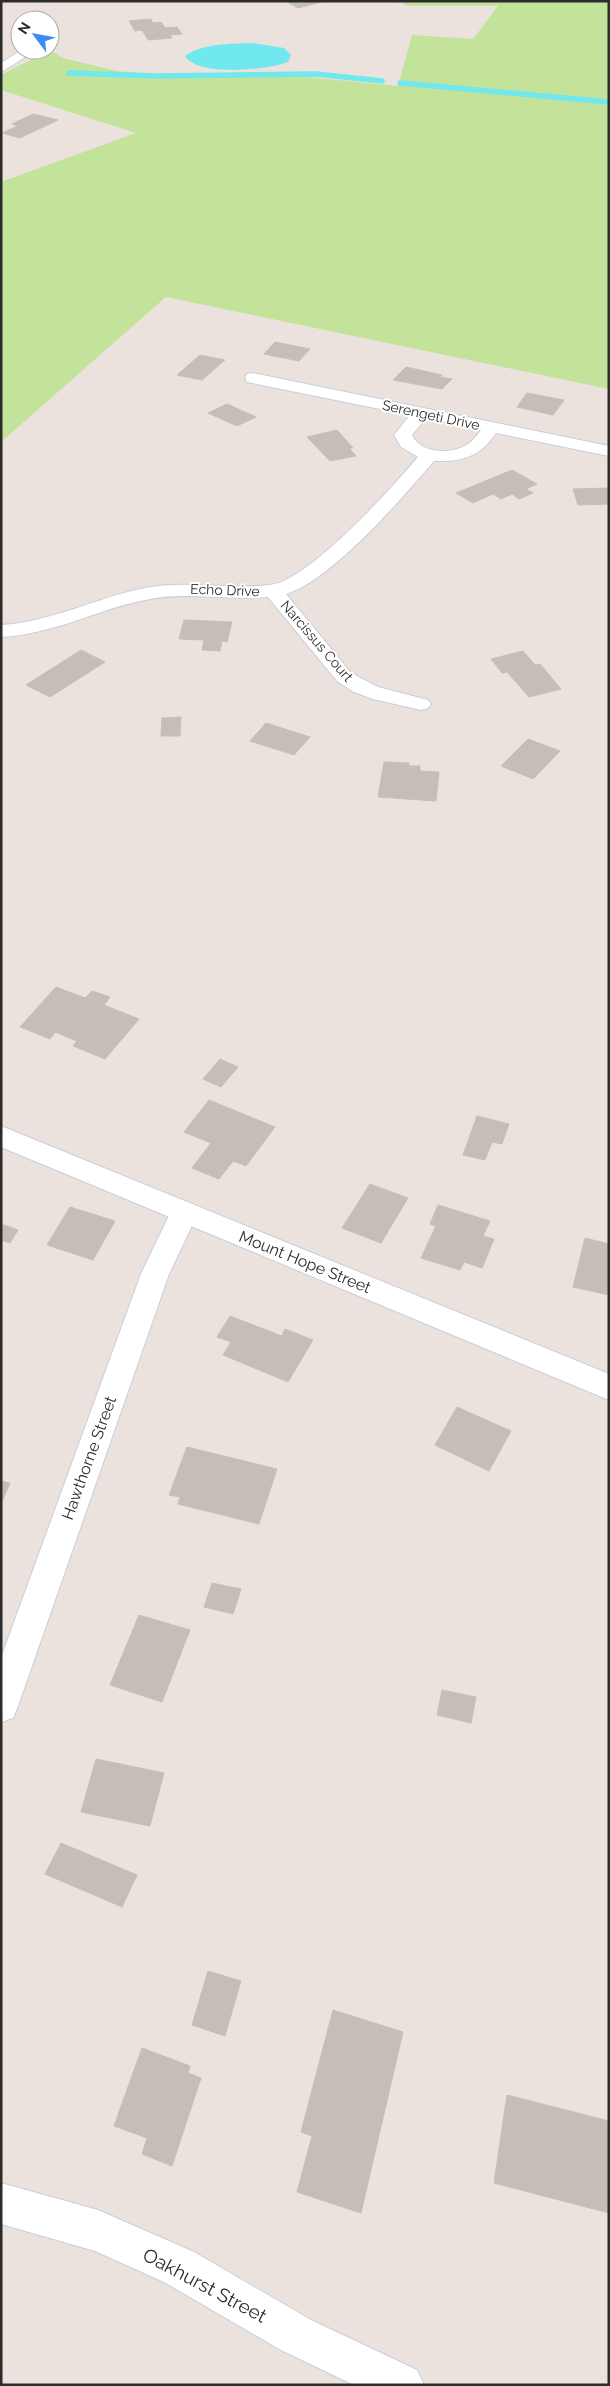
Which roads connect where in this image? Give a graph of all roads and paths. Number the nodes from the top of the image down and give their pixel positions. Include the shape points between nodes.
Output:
1 (14, 60) edge
2 (1, 68) edge
3 (253, 378) dead end
4 (421, 412) junction
5 (492, 427) junction
6 (609, 451) edge
7 (430, 454) junction
8 (273, 591) junction
9 (1, 631) edge
10 (421, 704) dead end
11 (1, 1136) edge
12 (184, 1213) junction
13 (609, 1387) edge
14 (1, 1706) edge
15 (1, 2202) edge
16 (402, 2385) edge

1 - 2 street
3 - 4 street, Serengeti Drive
4 - 5 street, Serengeti Drive
4 - 7 street via 402,435 404,442 412,448
5 - 6 street, Serengeti Drive
5 - 7 street via 474,448 465,452
7 - 8 street, Echo Drive via 361,530 304,578
8 - 9 street, Echo Drive via 164,590 35,627
8 - 10 street, Narcissus Court via 350,681 373,694
11 - 12 street, Mount Hope Street
12 - 13 street, Mount Hope Street
12 - 14 street, Hawthorne Street via 155,1274
15 - 16 street, Oakhurst Street via 98,2231 179,2267 296,2335

